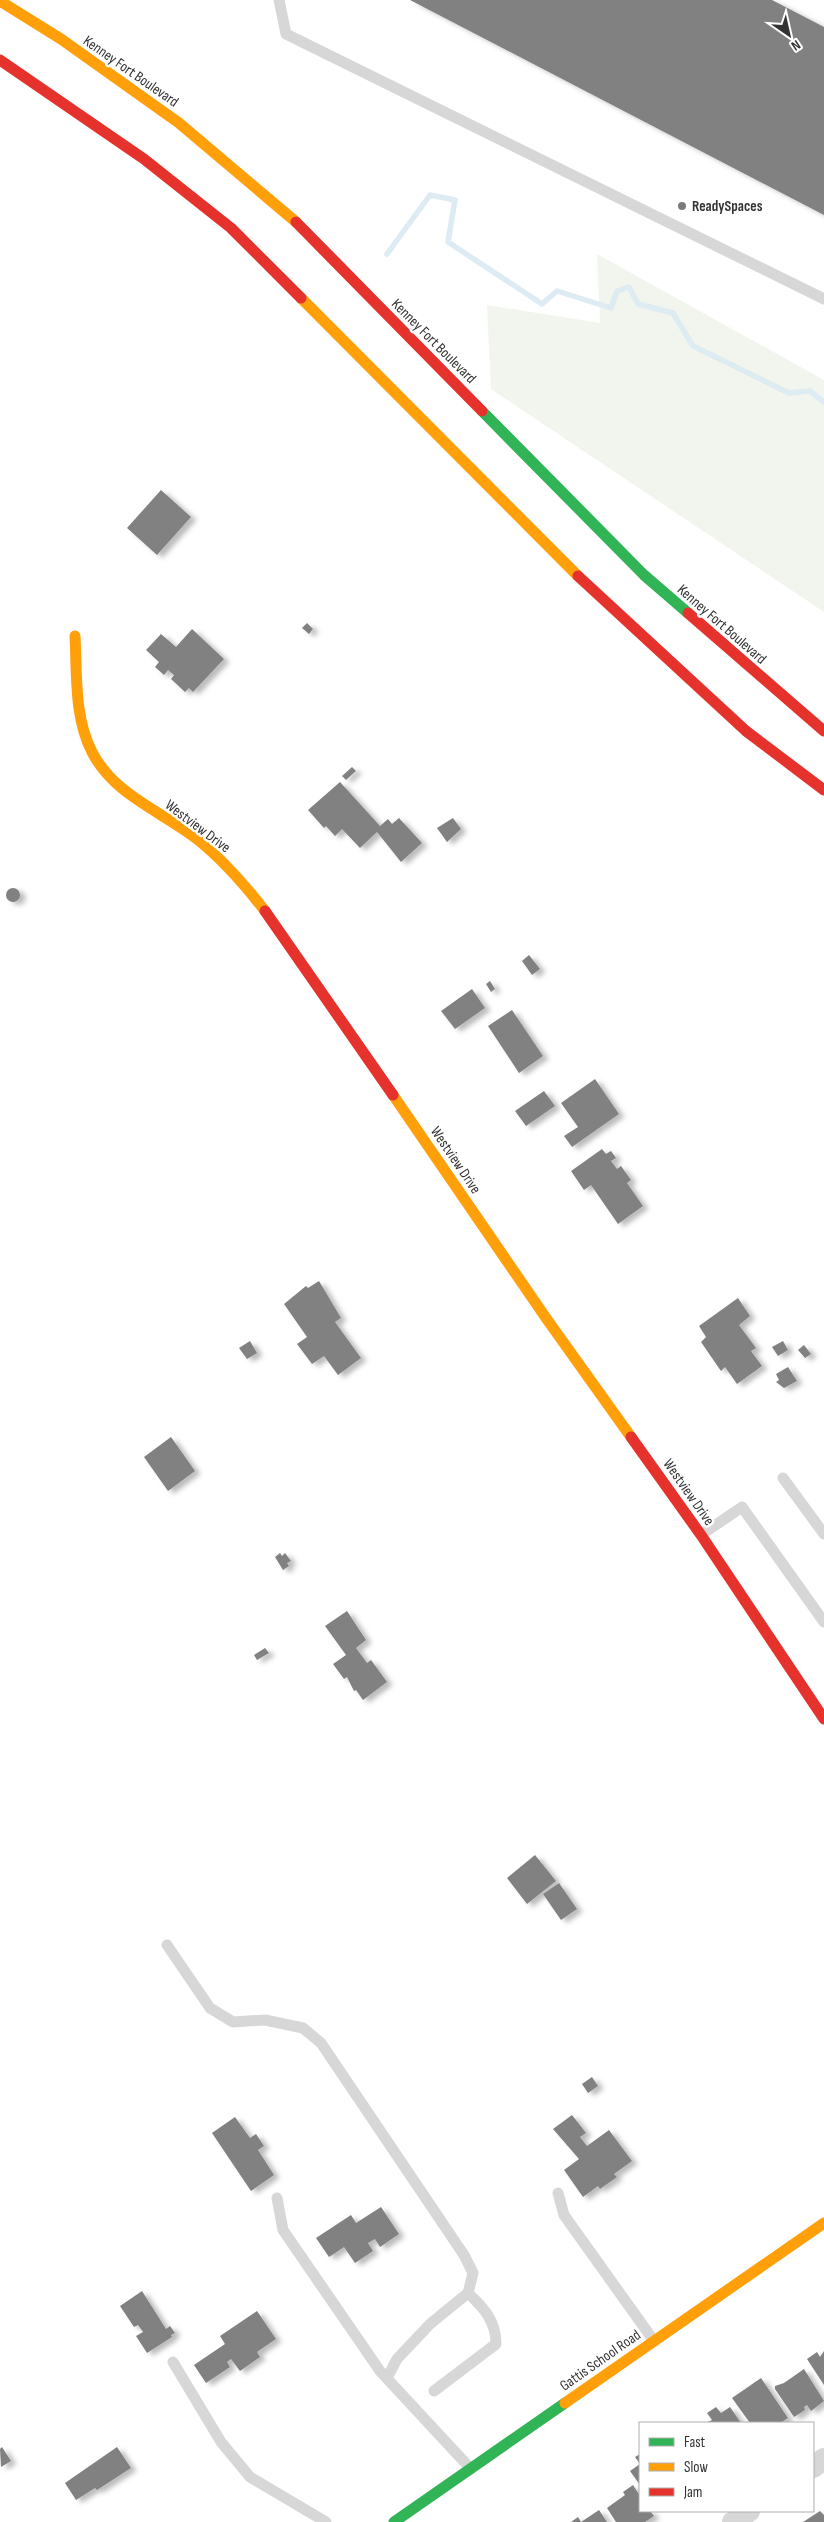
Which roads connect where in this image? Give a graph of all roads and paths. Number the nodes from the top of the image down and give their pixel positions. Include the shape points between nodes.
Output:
1 (279, 0) edge
2 (0, 1) edge
3 (0, 60) edge
4 (824, 299) edge
5 (75, 636) dead end
6 (824, 731) edge
7 (824, 790) edge
8 (784, 1478) dead end
9 (824, 1534) edge
10 (701, 1535) junction
11 (824, 1622) edge
12 (823, 1715) edge
13 (167, 1944) dead end
14 (558, 2192) dead end
15 (278, 2198) dead end
16 (824, 2223) edge
17 (468, 2293) junction
18 (654, 2341) junction
19 (173, 2362) dead end
20 (387, 2378) junction
21 (434, 2391) dead end
22 (471, 2469) junction
23 (748, 2512) edge
24 (326, 2522) edge
25 (394, 2522) edge
26 (733, 2522) edge

1 - 4 lane via 286,34
2 - 6 main road, Kenney Fort Boulevard via 178,123 288,214 644,575
3 - 7 main road via 144,159 231,228 590,588 746,731
5 - 10 main road, Westview Drive via 84,733 101,768 128,793 195,838 254,895 546,1318
8 - 9 lane
10 - 11 lane via 742,1507
10 - 12 main road, Westview Drive
13 - 17 lane via 210,2008 233,2022 265,2020 303,2028 321,2043 464,2255 473,2273
14 - 18 lane via 564,2216
15 - 20 lane via 283,2230
16 - 18 main road, Gattis School Road
17 - 20 lane via 430,2324 397,2359
17 - 21 lane via 484,2308 496,2329 496,2344
18 - 22 main road, Gattis School Road
19 - 24 lane via 221,2442 250,2477
20 - 22 lane
22 - 25 main road, Gattis School Road
23 - 26 street

